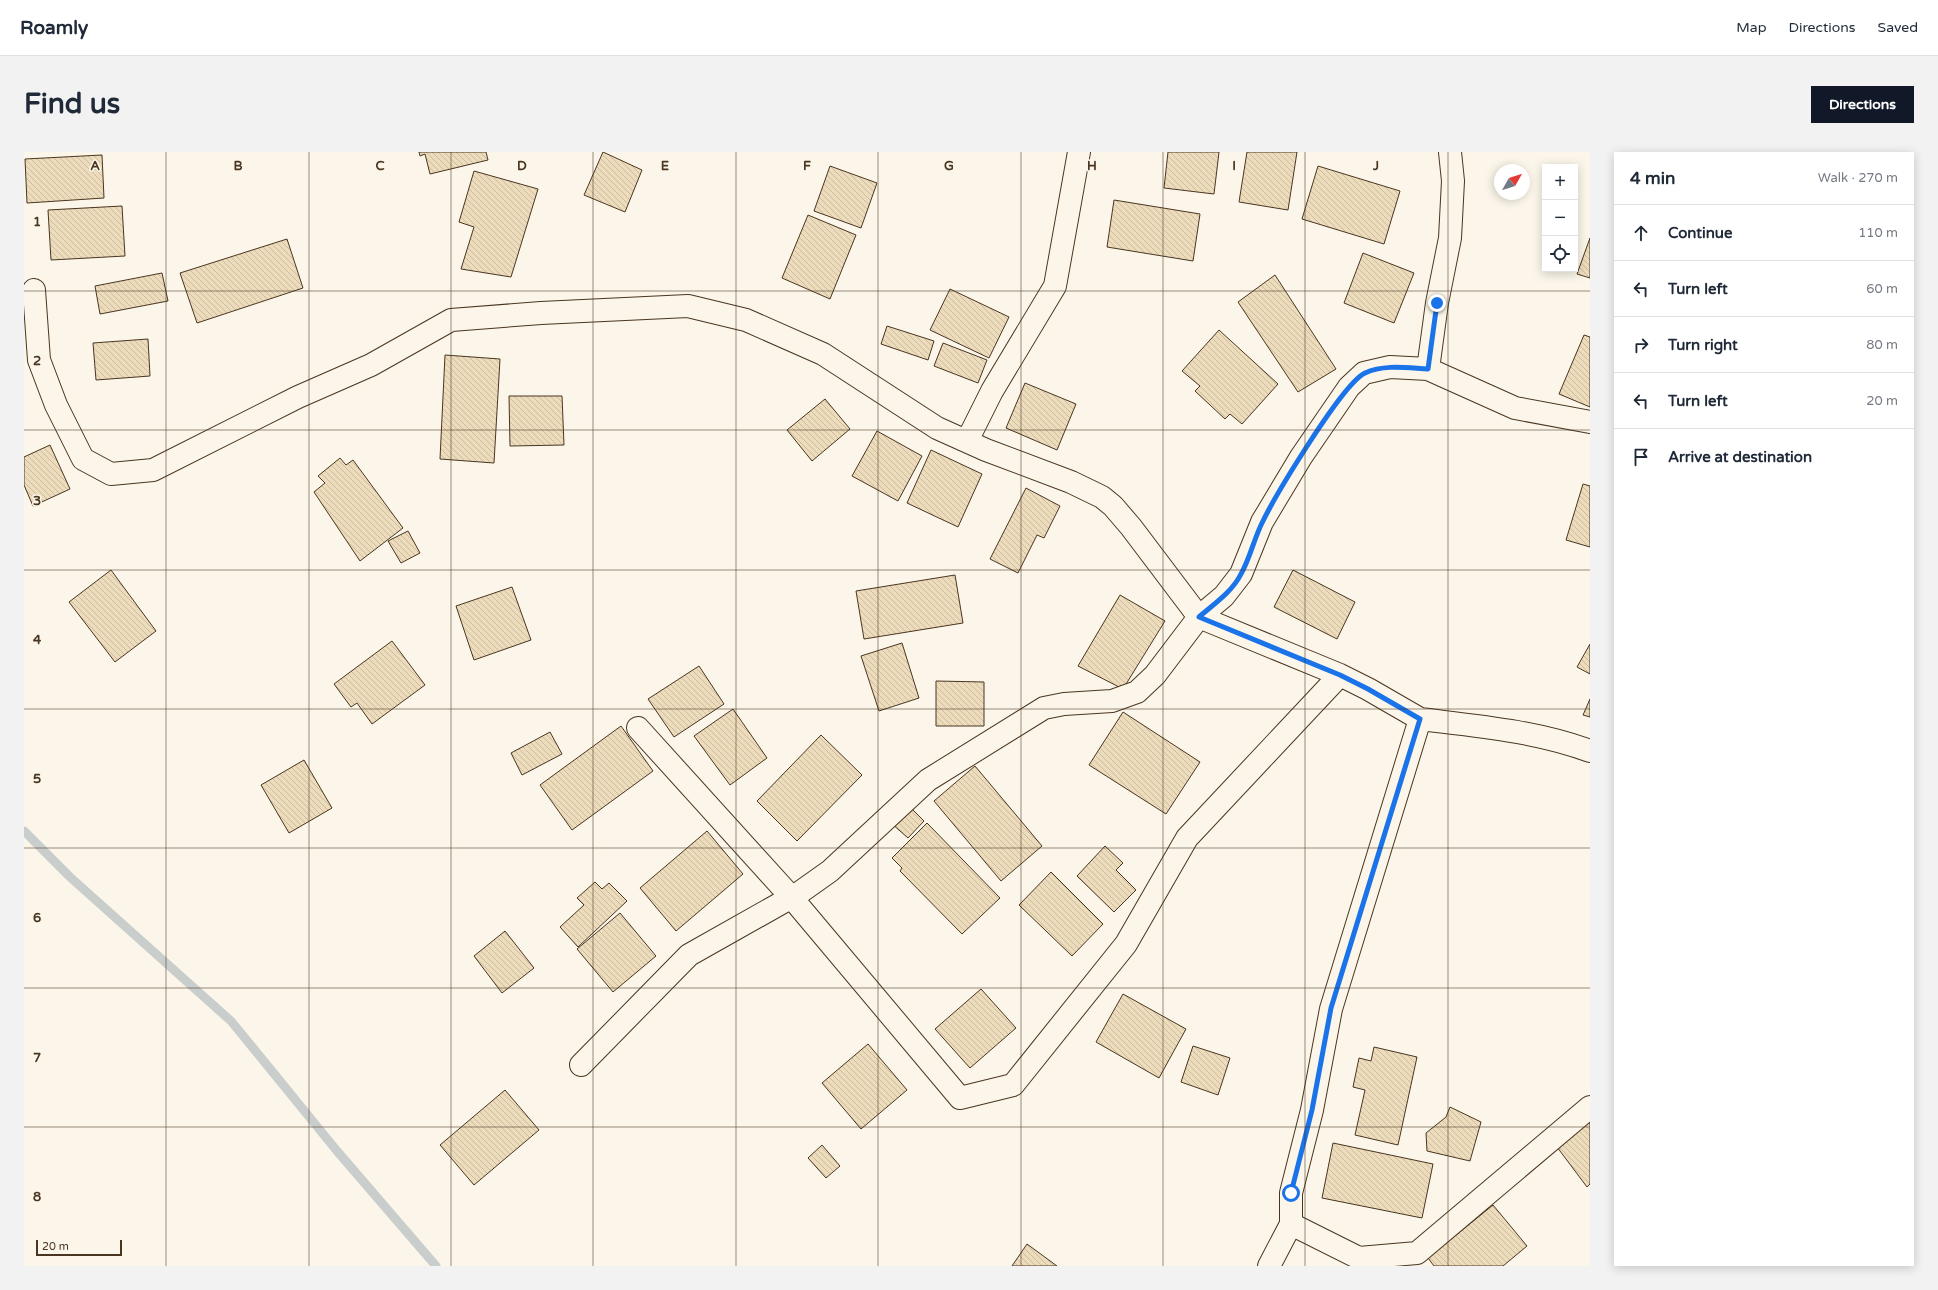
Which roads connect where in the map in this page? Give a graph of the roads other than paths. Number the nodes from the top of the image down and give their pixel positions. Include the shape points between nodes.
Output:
1 (1079, 152) edge
2 (1450, 152) edge
3 (34, 290) dead end
4 (1428, 369) junction
5 (1590, 422) edge
6 (967, 441) junction
7 (1199, 617) junction
8 (1340, 675) junction
9 (1420, 719) junction
10 (638, 728) dead end
11 (1590, 751) edge
12 (792, 898) junction
13 (581, 1065) dead end
14 (1590, 1107) edge
15 (1291, 1224) junction
16 (1269, 1266) edge

1 - 6 street via 1055,286 992,391
2 - 4 street via 1453,181 1450,238 1437,303
3 - 6 street via 39,360 56,405 83,459 111,474 153,470 371,365 451,320 688,306 746,320 823,354 937,428
4 - 5 street via 1516,408
4 - 7 street via 1390,367 1364,374 1349,387 1301,457 1262,522 1241,574 1224,596
6 - 7 street via 1102,497 1131,527
7 - 8 street
7 - 12 street via 1155,675 1137,692 1112,701 1044,708 1018,723 928,780 830,871
8 - 9 street
8 - 12 street via 1188,838 1126,944 1013,1085 960,1098
9 - 11 street via 1493,728 1569,743
9 - 15 street via 1331,1008 1312,1110 1291,1193
10 - 12 street
12 - 13 street via 689,954
14 - 15 street via 1417,1253 1359,1258
15 - 16 street

